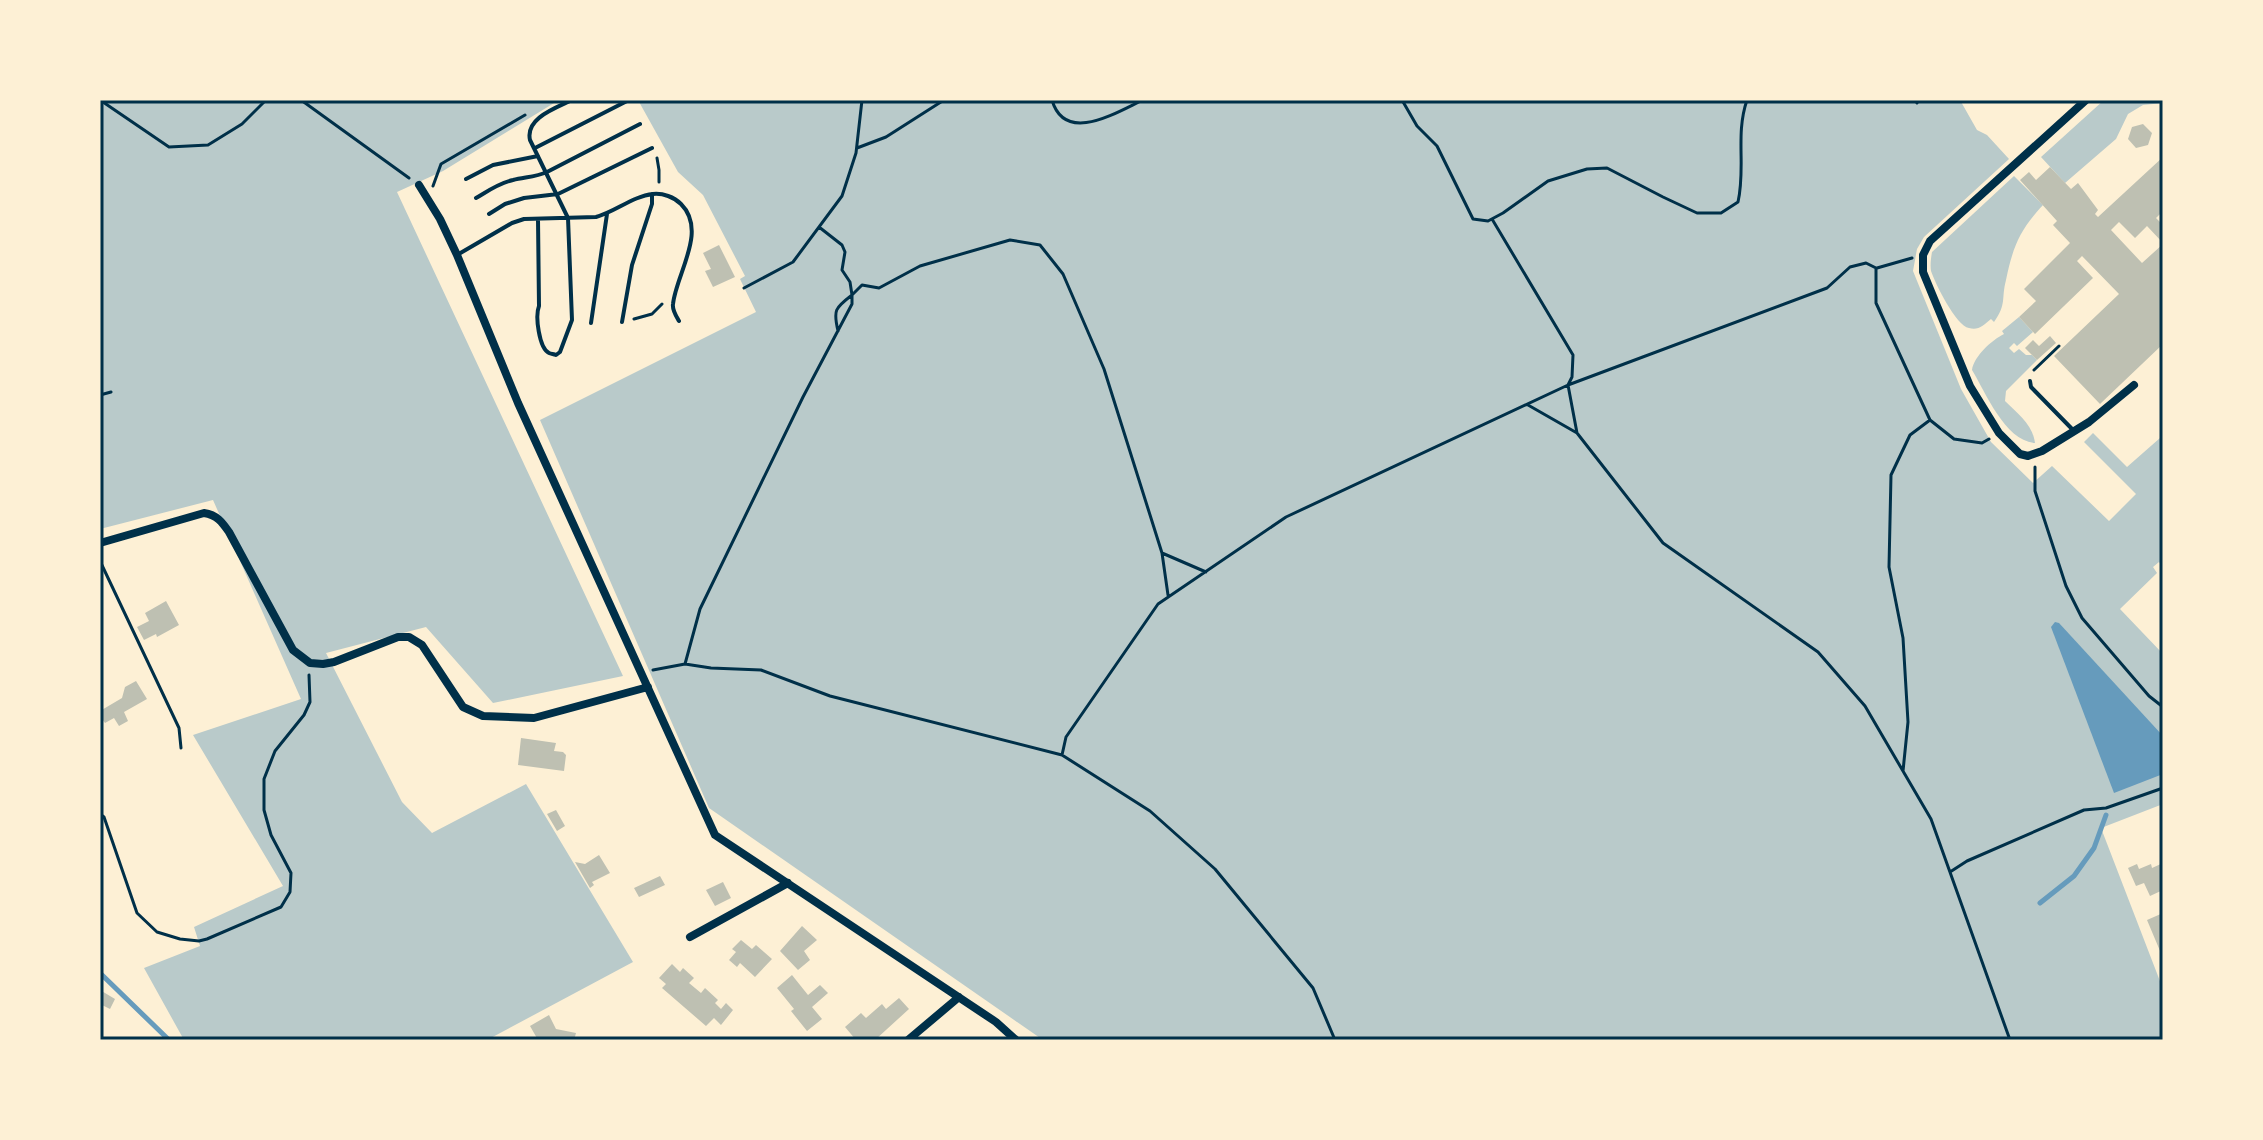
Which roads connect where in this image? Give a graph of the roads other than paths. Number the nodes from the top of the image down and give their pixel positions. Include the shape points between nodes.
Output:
1 (572, 100) edge
2 (629, 100) edge
3 (2086, 100) edge
4 (640, 124) dead end
5 (535, 148) junction
6 (652, 148) dead end
7 (538, 156) junction
8 (547, 172) junction
9 (466, 179) dead end
10 (419, 185) road end
11 (558, 194) junction
12 (652, 194) junction
13 (476, 198) dead end
14 (489, 214) dead end
15 (607, 214) junction
16 (568, 218) junction
17 (538, 219) junction
18 (457, 255) junction
19 (679, 321) dead end
20 (622, 322) dead end
21 (591, 323) dead end
22 (2030, 381) road end
23 (2134, 385) dead end
24 (2074, 431) junction
25 (100, 543) edge
26 (648, 687) junction
27 (788, 883) junction
28 (690, 937) dead end
29 (959, 997) junction
30 (908, 1040) edge
31 (1016, 1040) edge

1 - 5 lane via 533,123 528,132
2 - 5 lane
3 - 24 street via 1930,241 1923,255 1923,272 1970,386 1999,433 2028,456
4 - 8 lane
5 - 7 lane
6 - 11 lane
7 - 8 lane
7 - 9 lane via 493,165
8 - 11 lane
8 - 13 lane via 512,180
10 - 18 street
11 - 14 lane via 524,198
11 - 16 lane
12 - 15 lane
12 - 19 lane via 674,198 691,221 690,248 673,304
12 - 20 lane
15 - 16 lane
15 - 21 lane
16 - 17 lane
16 - 17 lane via 572,320 556,355 545,349 536,318
17 - 18 lane via 512,223
18 - 26 street via 518,403
22 - 24 lane
23 - 24 street
25 - 26 street via 204,513 217,517 293,650 310,663 334,662 409,637 422,645 463,707 483,716 534,718
26 - 27 street via 715,835
27 - 28 street
27 - 29 street
29 - 30 street
29 - 31 street

